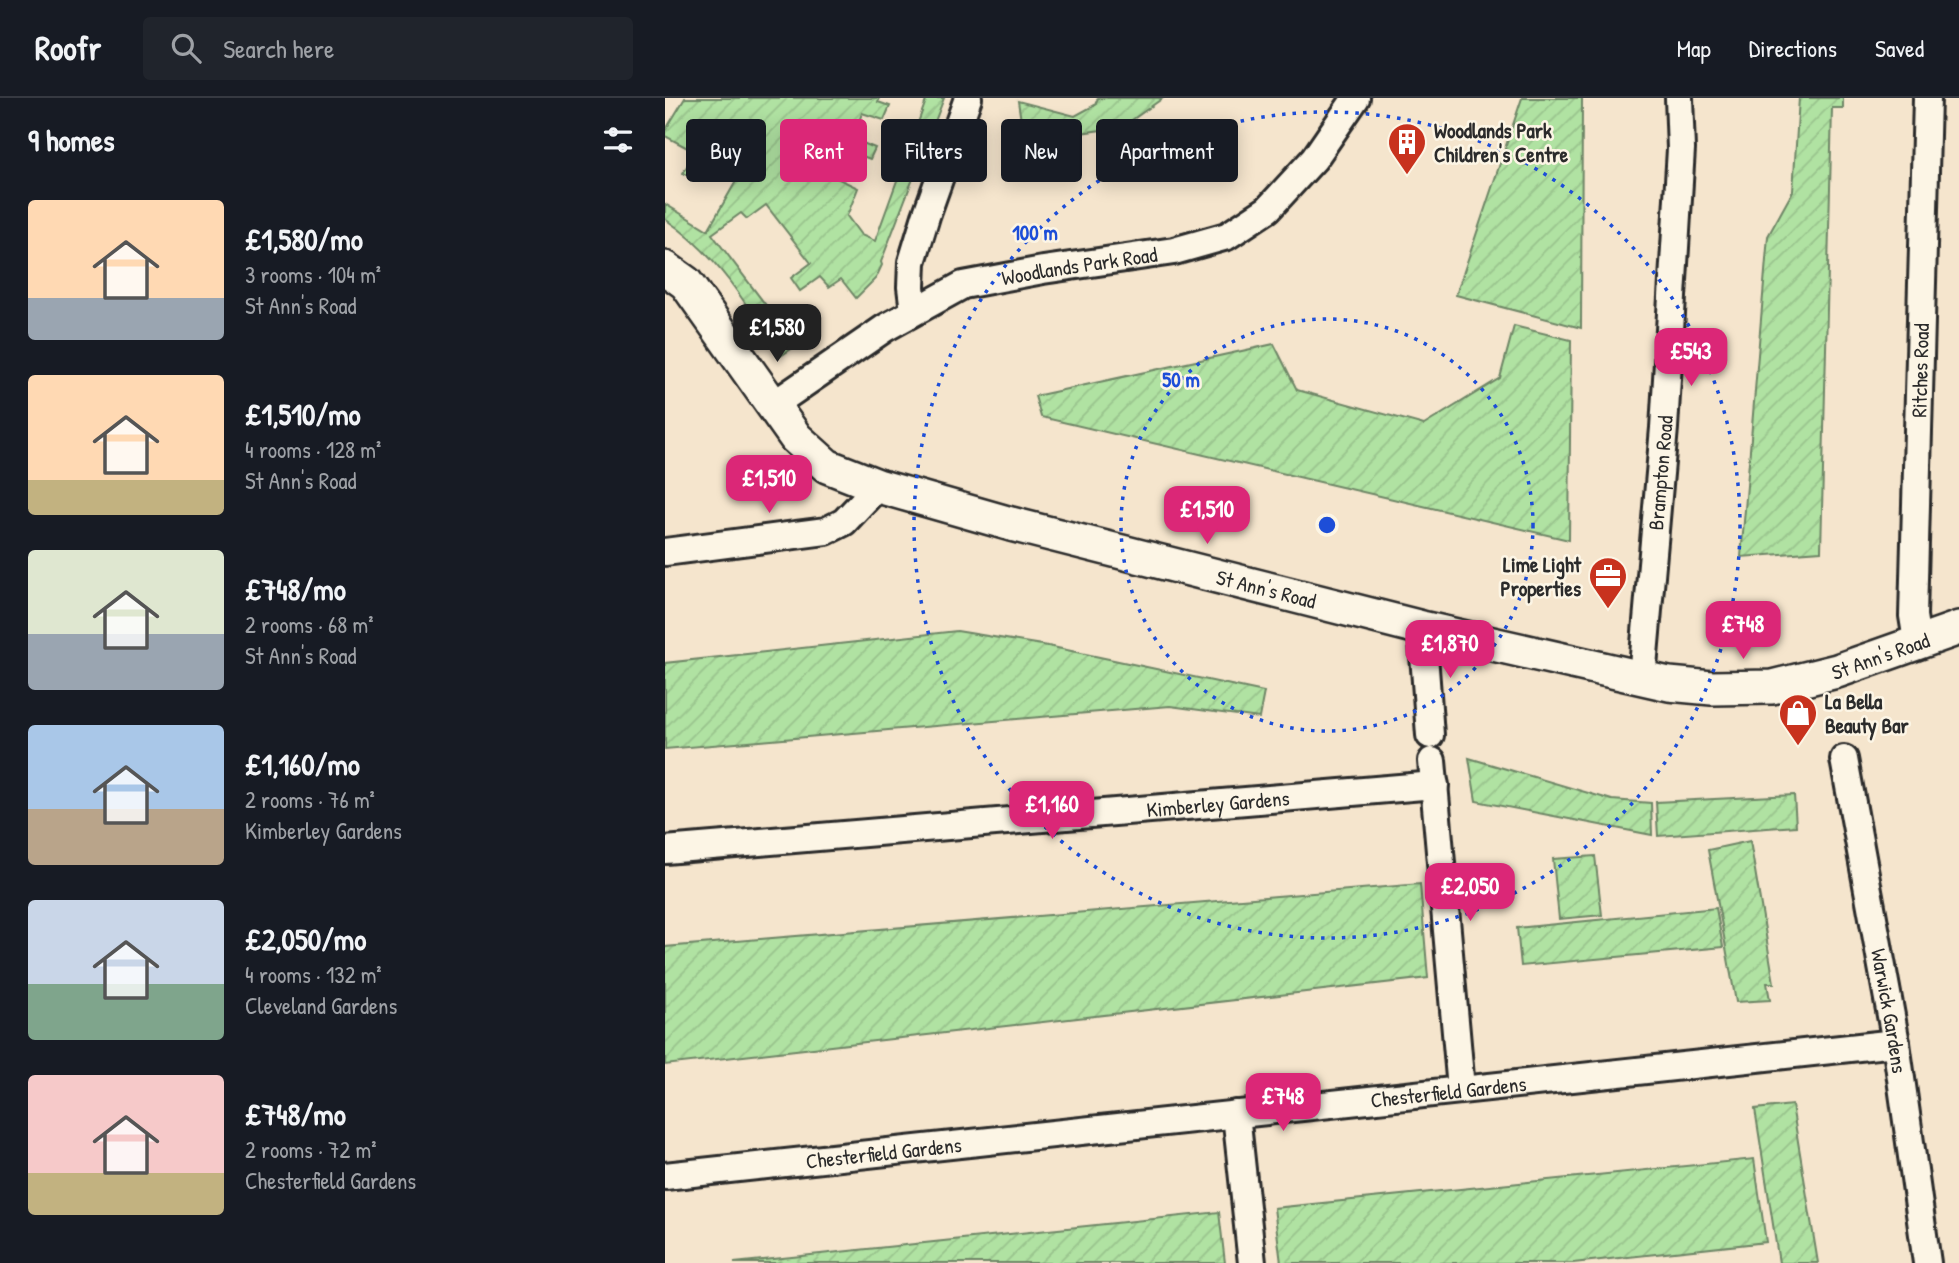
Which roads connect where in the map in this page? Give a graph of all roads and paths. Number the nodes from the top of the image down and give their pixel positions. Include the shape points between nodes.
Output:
1 (968, 98) edge
2 (1356, 98) edge
3 (1679, 98) edge
4 (1927, 98) edge
5 (665, 268) edge
6 (914, 311) junction
7 (773, 405) junction
8 (878, 486) junction
9 (665, 552) edge
10 (1422, 628) junction
11 (1959, 628) edge
12 (1917, 641) junction
13 (1642, 678) junction
14 (1844, 759) dead end
15 (1432, 760) junction
16 (665, 850) edge
17 (1896, 1043) junction
18 (1461, 1089) junction
19 (1236, 1114) junction
20 (665, 1176) edge
21 (1252, 1263) edge
22 (1927, 1263) edge

1 - 6 street via 912,262
2 - 6 street, Woodlands Park Road via 1314,159 1268,209 1227,236 1174,251 963,285
3 - 13 street, Brampton Road via 1681,149 1664,428
4 - 12 street, Ritches Road via 1913,616
5 - 7 main road, St Ann's Road via 686,283
6 - 7 street, Woodlands Park Road
7 - 8 main road, St Ann's Road via 796,438 827,466
8 - 9 street via 844,522 826,531
8 - 10 main road, St Ann's Road
10 - 13 main road, St Ann's Road
10 - 15 street
11 - 12 main road, St Ann's Road
12 - 13 main road, St Ann's Road via 1837,671 1772,687 1712,688
14 - 17 street, Warwick Gardens
15 - 16 street, Kimberley Gardens
15 - 18 street
17 - 18 street, Chesterfield Gardens
17 - 22 street, Warwick Gardens
18 - 19 street, Chesterfield Gardens
19 - 20 street, Chesterfield Gardens
19 - 21 street

